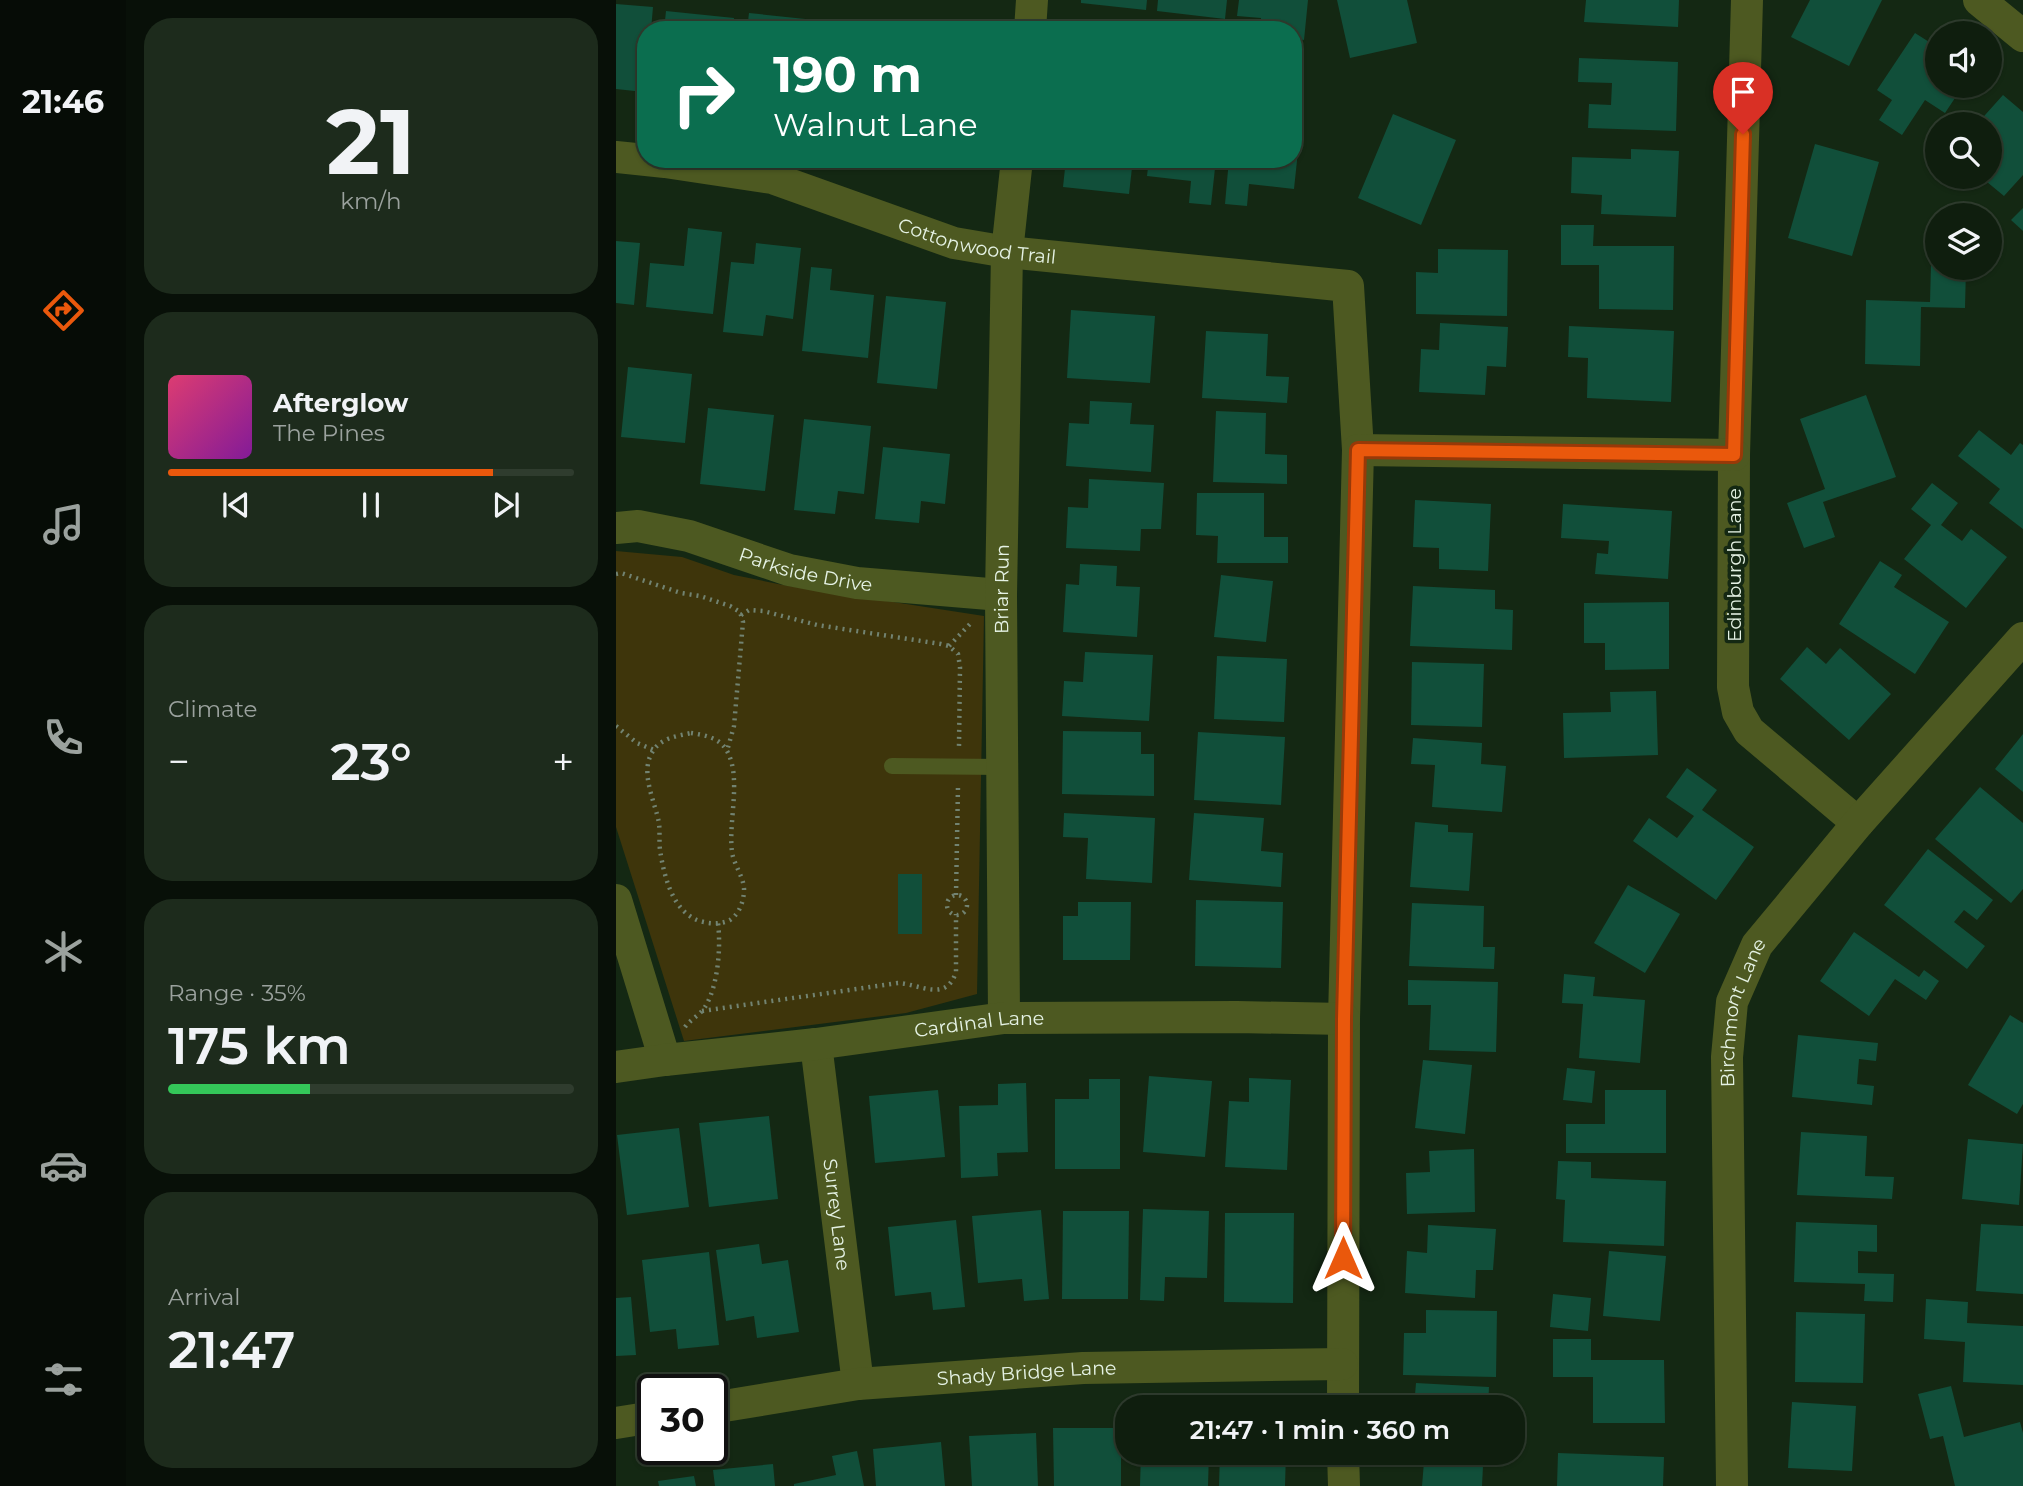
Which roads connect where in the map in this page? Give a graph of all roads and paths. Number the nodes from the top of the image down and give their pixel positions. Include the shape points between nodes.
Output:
1 (1032, 0) edge
2 (1747, 0) edge
3 (1979, 0) edge
4 (1031, 21) edge
5 (2023, 36) edge
6 (616, 157) edge
7 (637, 159) edge
8 (705, 168) edge
9 (1016, 168) edge
10 (1007, 252) junction
11 (1358, 450) junction
12 (1734, 455) junction
13 (616, 528) edge
14 (616, 575) edge
15 (1001, 595) junction
16 (741, 615) junction
17 (973, 621) dead end
18 (2023, 638) edge
19 (949, 646) junction
20 (616, 726) edge
21 (654, 750) junction
22 (727, 751) junction
23 (892, 766) dead end
24 (958, 767) junction
25 (1003, 767) junction
26 (1858, 823) junction
27 (956, 895) junction
28 (616, 900) edge
29 (956, 914) junction
30 (718, 923) junction
31 (702, 1011) junction
32 (1004, 1018) junction
33 (1344, 1019) junction
34 (682, 1032) dead end
35 (816, 1044) junction
36 (665, 1060) junction
37 (616, 1067) edge
38 (1342, 1364) junction
39 (858, 1384) junction
40 (1343, 1395) edge
41 (728, 1405) edge
42 (637, 1420) edge
43 (616, 1423) edge
44 (1343, 1465) edge
45 (1343, 1486) edge
46 (1732, 1486) edge

1 - 4 street
2 - 12 street, Edinburgh Lane
3 - 5 street
6 - 7 street, Cottonwood Trail
8 - 10 street, Cottonwood Trail via 772,178 954,243
9 - 10 street, Briar Run
10 - 11 street, Cottonwood Trail via 1348,286
10 - 15 street, Briar Run
11 - 12 street
11 - 33 street
12 - 26 street, Edinburgh Lane via 1733,687 1738,712 1749,731
13 - 15 street, Parkside Drive via 638,526 688,536 789,570 858,583
14 - 16 path via 700,596 730,606
15 - 25 street, Briar Run
16 - 19 path via 763,611 817,625
16 - 22 path via 734,726
17 - 19 path
18 - 26 street, Birchmont Lane
19 - 24 path via 958,654 960,667
20 - 21 path
21 - 22 path via 661,742 691,733 715,739
21 - 30 path via 647,772 666,879 682,911 692,919
22 - 30 path via 733,770 733,854 744,890 737,913
23 - 24 lane
24 - 25 lane
24 - 27 path
25 - 32 street, Briar Run
26 - 46 street, Birchmont Lane via 1757,945 1732,1002 1727,1057
27 - 29 path via 947,904
27 - 29 path via 967,904 964,912
28 - 36 street
29 - 31 path via 956,972 948,987 933,990 898,983
30 - 31 path via 718,962
31 - 34 path
32 - 33 street, Cardinal Lane
32 - 35 street, Cardinal Lane
33 - 38 street
35 - 36 street, Cardinal Lane
35 - 39 street, Surrey Lane
36 - 37 street, Cardinal Lane
38 - 39 street, Shady Bridge Lane via 1083,1367
38 - 40 street
39 - 41 street, Shady Bridge Lane
42 - 43 street
44 - 45 street

